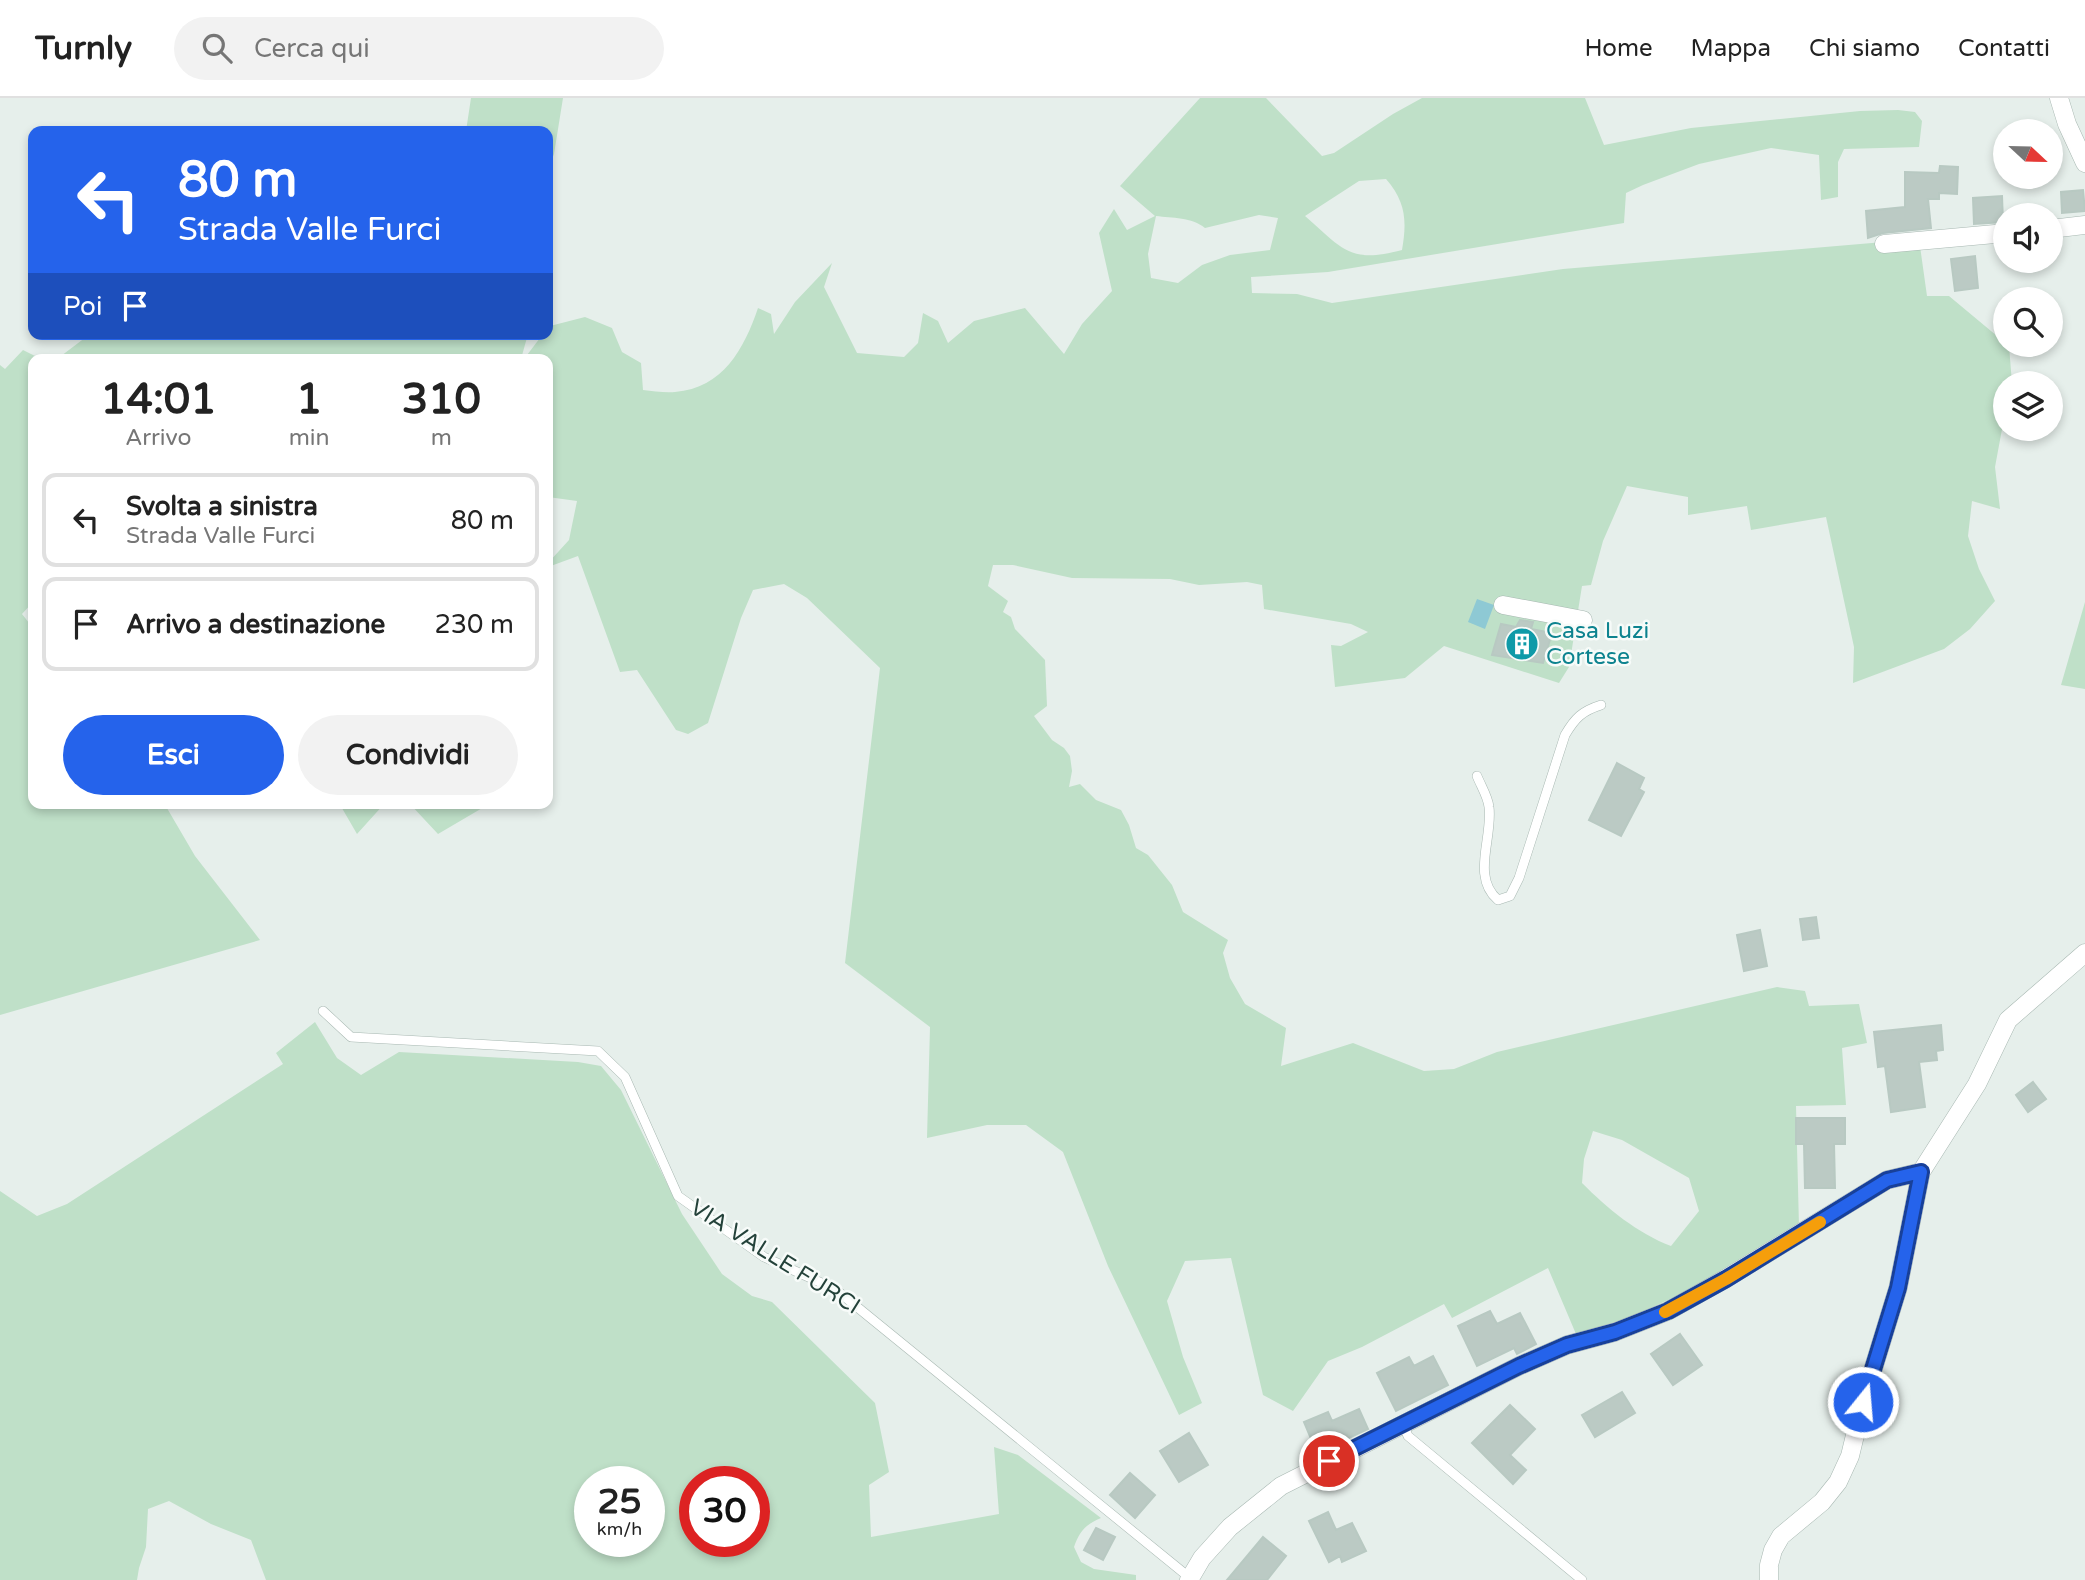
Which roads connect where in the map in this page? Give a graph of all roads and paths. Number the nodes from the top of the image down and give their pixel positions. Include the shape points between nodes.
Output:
1 (2059, 98) edge
2 (2085, 163) edge
3 (2085, 225) edge
4 (2063, 228) edge
5 (1993, 234) edge
6 (1884, 244) dead end
7 (1503, 605) dead end
8 (1583, 620) dead end
9 (1601, 705) dead end
10 (1477, 776) dead end
11 (2085, 953) edge
12 (323, 1011) dead end
13 (1921, 1172) junction
14 (1403, 1424) junction
15 (1190, 1579) edge
16 (1582, 1580) edge
17 (1769, 1580) edge

1 - 2 street
3 - 4 street
5 - 6 street
7 - 8 street
9 - 10 lane via 1575,718 1565,735 1519,878 1510,895 1498,900 1487,891 1483,877 1489,805
11 - 13 street via 2008,1020 1977,1084
12 - 15 lane, VIA VALLE FURCI via 351,1037 598,1051 625,1077 677,1196 764,1257 835,1289
13 - 14 street via 1887,1180 1668,1311 1567,1345
13 - 17 street via 1898,1288 1850,1456 1822,1502 1781,1535 1769,1565
14 - 15 street via 1281,1486 1230,1527
14 - 16 lane via 1408,1436

